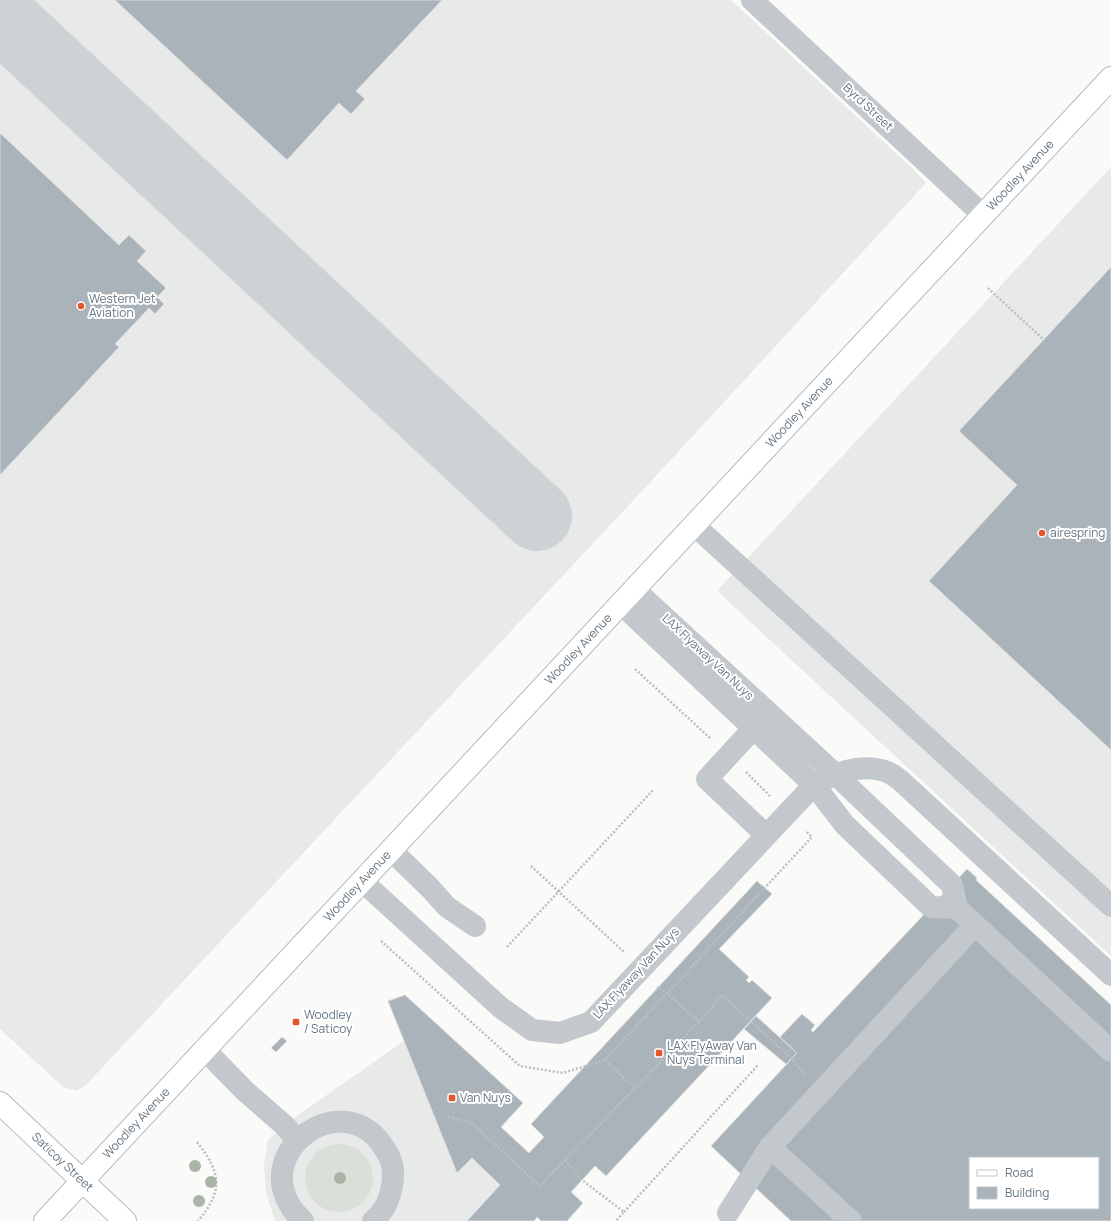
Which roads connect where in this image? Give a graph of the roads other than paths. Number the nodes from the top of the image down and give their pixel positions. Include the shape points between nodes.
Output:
1 (752, 0) edge
2 (1111, 78) edge
3 (984, 215) junction
4 (694, 525) junction
5 (628, 596) junction
6 (768, 712) junction
7 (753, 728) junction
8 (835, 774) junction
9 (814, 785) junction
10 (766, 835) junction
11 (391, 850) junction
12 (362, 881) junction
13 (1111, 906) edge
14 (957, 908) junction
15 (975, 925) junction
16 (475, 926) dead end
17 (1111, 975) edge
18 (204, 1049) junction
19 (1111, 1051) edge
20 (0, 1103) edge
21 (297, 1140) junction
22 (770, 1147) junction
23 (82, 1181) junction
24 (728, 1213) dead end
25 (45, 1221) edge
26 (125, 1221) edge
27 (303, 1221) edge
28 (373, 1221) edge
29 (850, 1221) edge

1 - 3 street, Byrd Street
2 - 3 main road, Woodley Avenue
3 - 4 main road, Woodley Avenue
4 - 5 main road, Woodley Avenue
4 - 13 street
5 - 6 street, LAX Flyaway Van Nuys
5 - 7 street, LAX Flyaway Van Nuys
5 - 11 main road, Woodley Avenue
6 - 7 street
6 - 8 street, LAX Flyaway Van Nuys
7 - 9 street, LAX Flyaway Van Nuys
7 - 10 street via 707,779
8 - 9 street, LAX Flyaway Van Nuys
8 - 14 street, LAX Flyaway Van Nuys via 952,884
8 - 17 street via 864,768 883,770 900,780
9 - 10 street, LAX Flyaway Van Nuys
9 - 14 street, LAX Flyaway Van Nuys via 845,825 931,907
10 - 12 street, LAX Flyaway Van Nuys via 591,1022 560,1033 532,1030 500,1007
11 - 12 main road, Woodley Avenue
11 - 16 street via 447,907
12 - 18 main road, Woodley Avenue
14 - 15 street
15 - 19 street
15 - 22 street
18 - 21 street
18 - 23 main road, Woodley Avenue
20 - 23 main road, Saticoy Street
21 - 27 street via 287,1155 282,1172 284,1190 290,1207
21 - 28 street via 310,1129 327,1123 345,1122 362,1127 376,1138 387,1152 393,1168 393,1188 387,1206
22 - 24 street
22 - 29 street
23 - 25 main road, Woodley Avenue
23 - 26 main road, Saticoy Street

